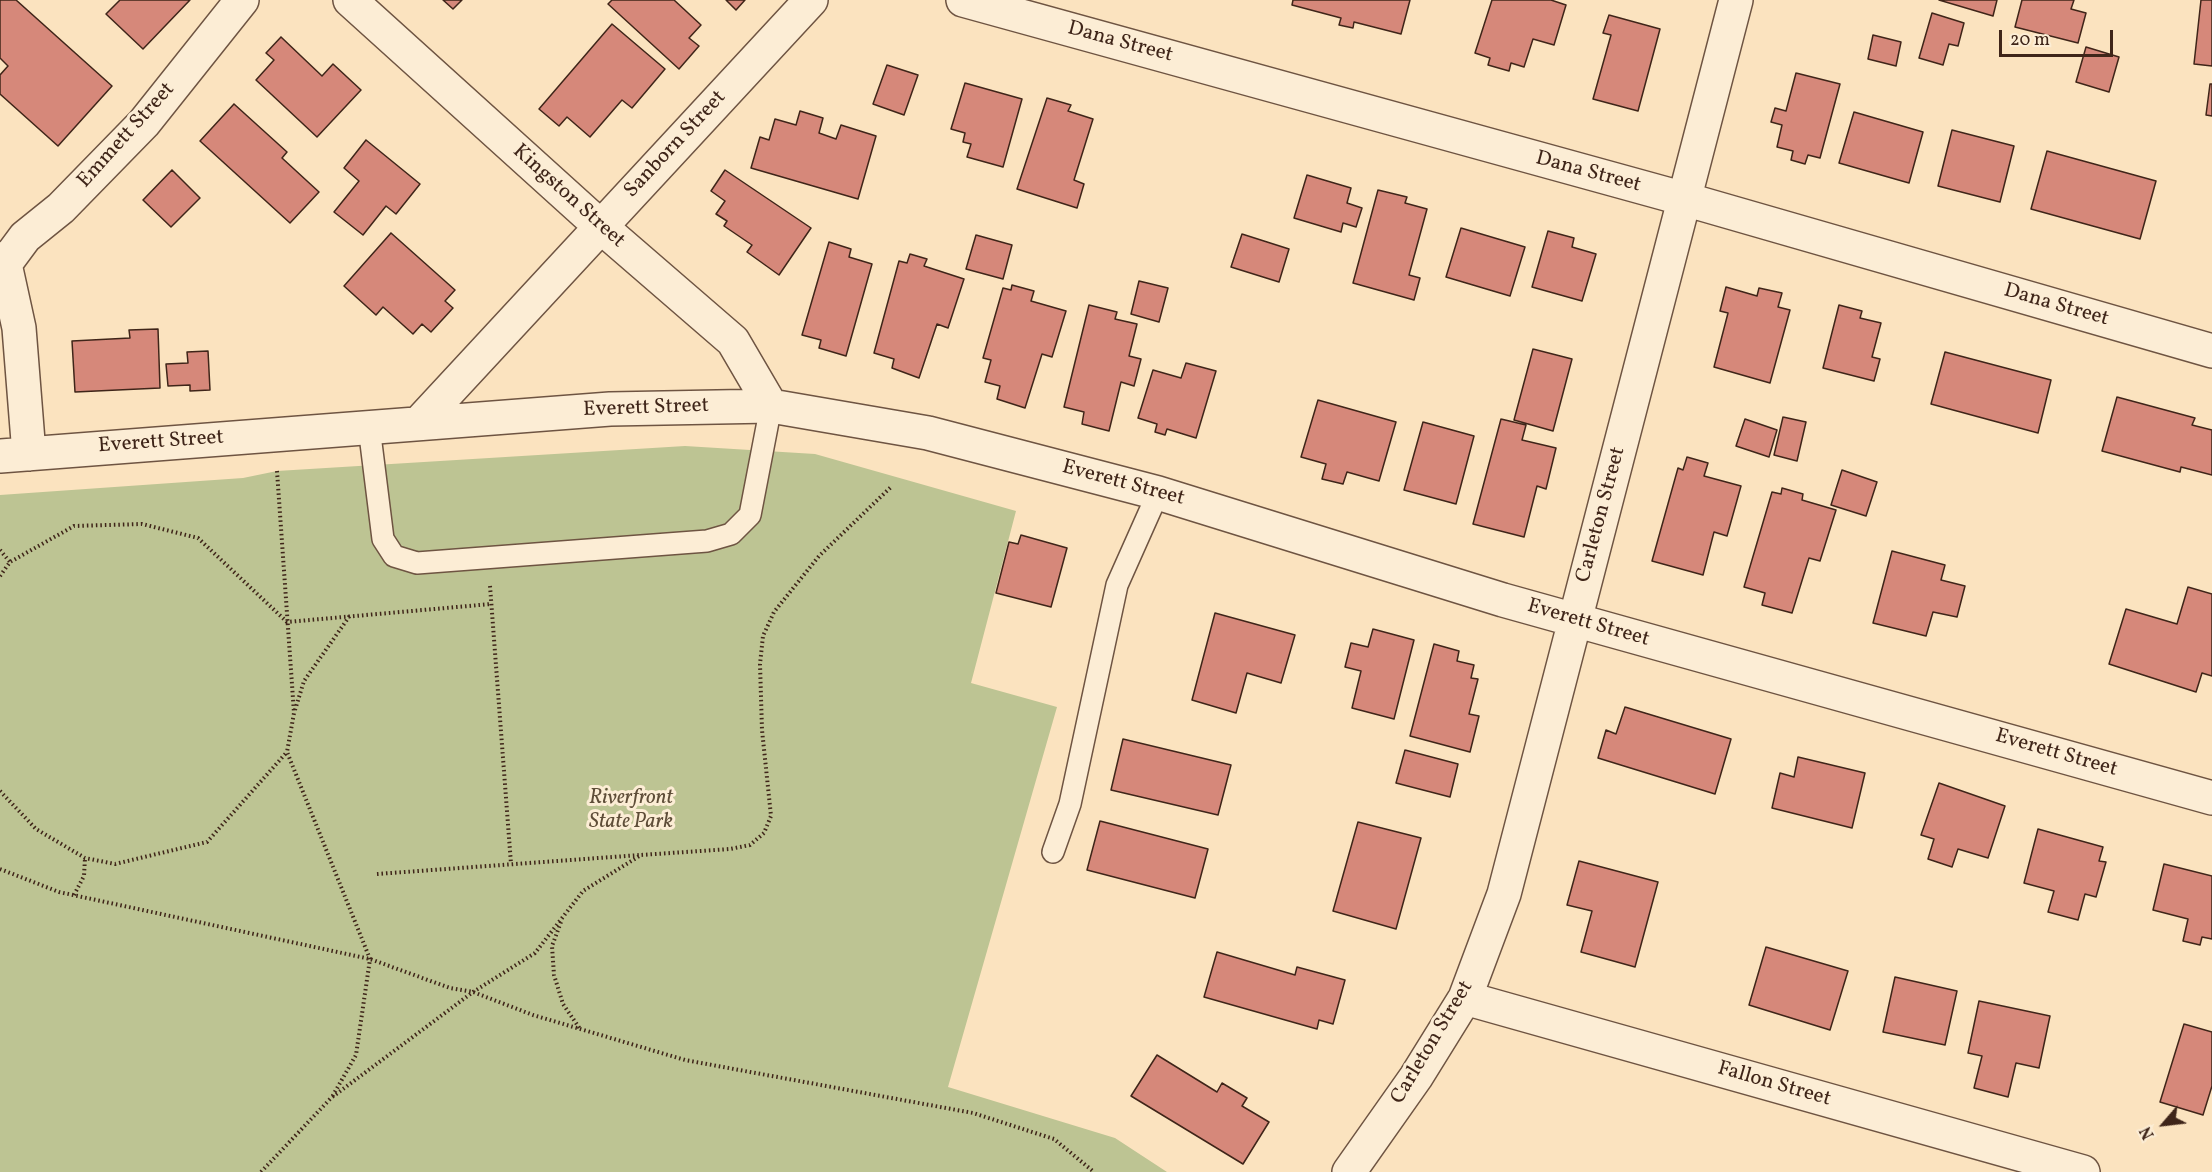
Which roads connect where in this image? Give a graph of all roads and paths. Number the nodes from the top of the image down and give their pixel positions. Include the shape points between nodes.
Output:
1 (242, 0) edge
2 (350, 0) edge
3 (811, 0) edge
4 (963, 0) edge
5 (1736, 0) edge
6 (1684, 199) junction
7 (600, 226) junction
8 (2, 261) edge
9 (2212, 351) edge
10 (771, 406) junction
11 (419, 423) junction
12 (369, 427) junction
13 (275, 435) junction
14 (15, 455) edge
15 (892, 486) dead end
16 (1158, 493) junction
17 (0, 550) edge
18 (488, 557) junction
19 (10, 561) junction
20 (0, 576) edge
21 (491, 604) junction
22 (351, 614) junction
23 (1574, 620) junction
24 (287, 622) junction
25 (294, 713) junction
26 (288, 752) junction
27 (0, 792) edge
28 (2212, 798) edge
29 (1053, 852) dead end
30 (641, 855) junction
31 (85, 858) junction
32 (511, 864) junction
33 (0, 869) edge
34 (377, 874) dead end
35 (74, 895) junction
36 (562, 917) junction
37 (370, 959) junction
38 (473, 992) junction
39 (1465, 998) junction
40 (581, 1030) junction
41 (331, 1098) junction
42 (261, 1172) edge
43 (1094, 1172) edge
44 (1349, 1172) edge
45 (2083, 1172) edge

1 - 8 street, Emmett Street via 144,123 61,208
2 - 7 street, Kingston Street
3 - 7 street, Sanborn Street
4 - 6 street, Dana Street
5 - 6 street, Carleton Street
6 - 9 street, Dana Street
6 - 23 street, Carleton Street
7 - 10 street, Kingston Street via 733,341
7 - 11 street, Sanborn Street
8 - 14 street via 19,328
10 - 11 street, Everett Street via 610,409
10 - 16 street, Everett Street via 928,433
10 - 18 lane via 750,515 731,534 707,541
11 - 12 street, Everett Street
12 - 13 street, Everett Street
12 - 18 lane via 383,539 394,556 417,563
13 - 14 street, Everett Street
13 - 24 path
15 - 30 path via 819,556 774,612 763,636 762,730 771,816 764,833 750,845 730,849
16 - 23 street, Everett Street
16 - 29 lane via 1117,585 1070,804
17 - 19 path
18 - 21 path
19 - 20 path
19 - 24 path via 74,526 142,524 198,538
21 - 22 path
21 - 32 path
22 - 24 path
22 - 25 path via 304,681
23 - 28 street, Everett Street
23 - 39 street, Carleton Street via 1504,894
24 - 25 path
25 - 26 path
26 - 31 path via 207,842 115,864
26 - 37 path
27 - 31 path via 36,829
30 - 32 path
30 - 36 path via 583,891
31 - 35 path via 84,876
32 - 34 path
33 - 35 path
35 - 37 path
36 - 38 path via 535,953
36 - 40 path via 552,946 554,975 563,1004
37 - 38 path via 450,988
37 - 41 path via 356,1055
38 - 40 path
38 - 41 path
39 - 44 street, Carleton Street via 1416,1077
39 - 45 street, Fallon Street
40 - 43 path via 685,1060 973,1113 1054,1139
41 - 42 path

